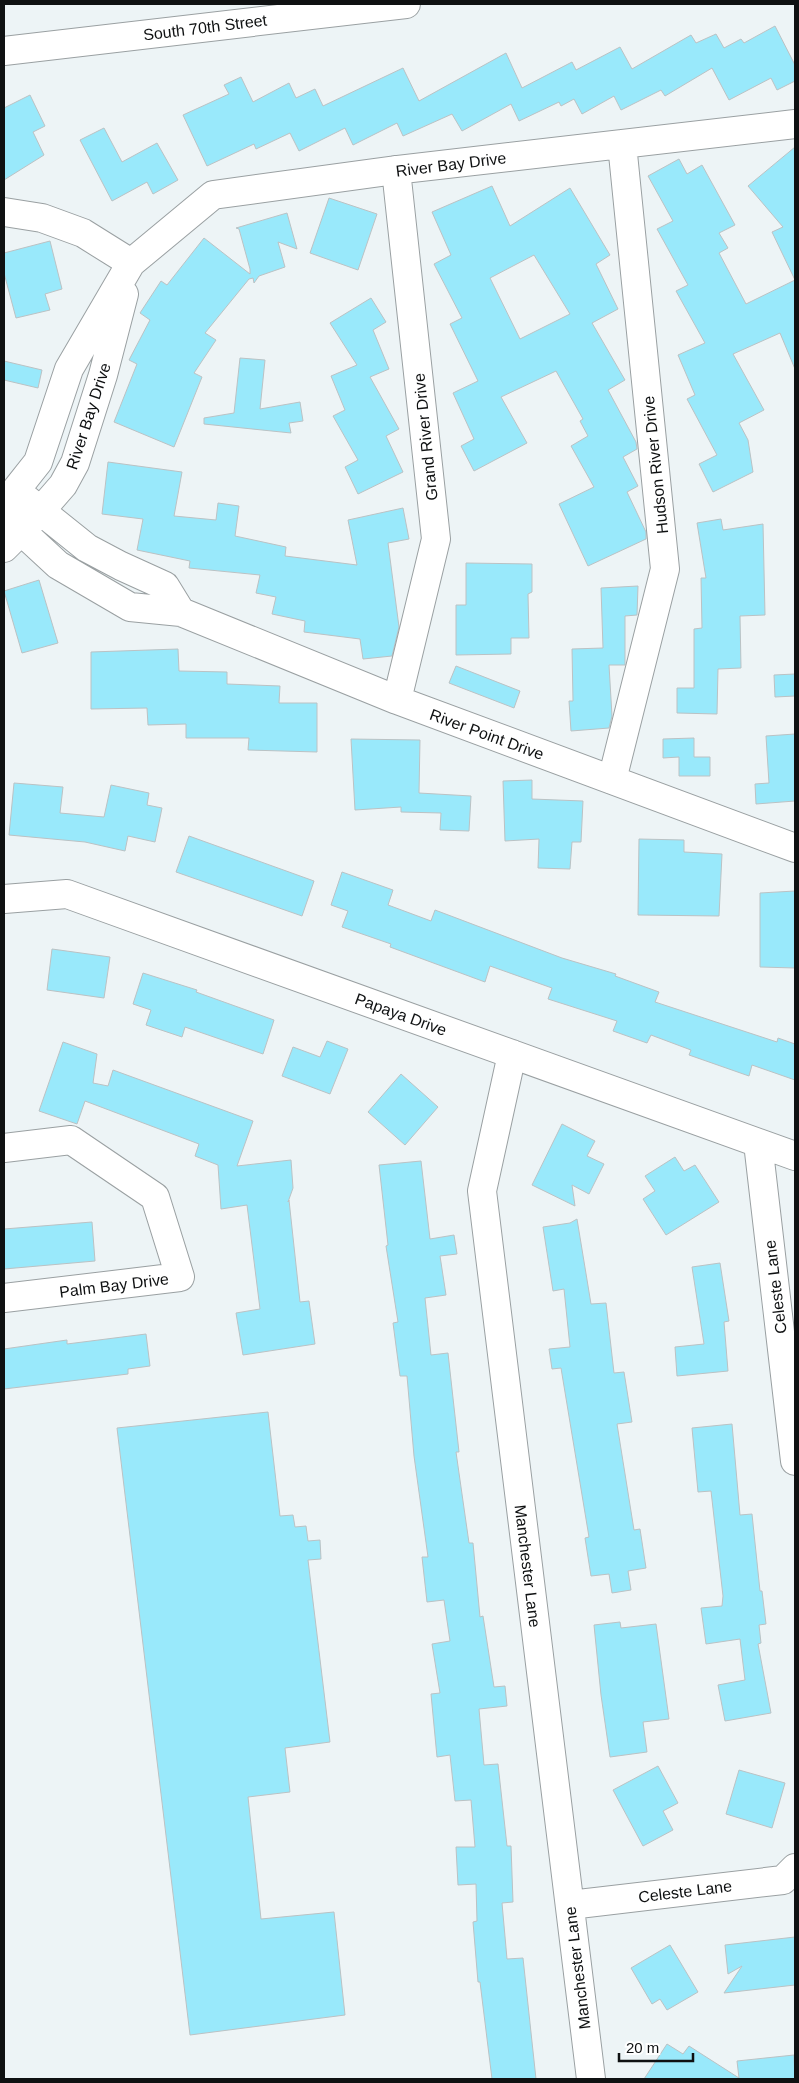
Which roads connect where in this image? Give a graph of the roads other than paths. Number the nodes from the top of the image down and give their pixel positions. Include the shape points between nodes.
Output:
1 (406, 4) edge
2 (4, 51) edge
3 (795, 124) edge
4 (622, 144) junction
5 (396, 170) junction
6 (4, 212) edge
7 (132, 263) junction
8 (10, 498) edge
9 (41, 511) junction
10 (9, 531) edge
11 (181, 612) junction
12 (397, 700) junction
13 (612, 780) junction
14 (795, 848) edge
15 (4, 900) edge
16 (512, 1054) junction
17 (758, 1143) junction
18 (4, 1148) edge
19 (795, 1156) edge
20 (4, 1298) edge
21 (795, 1461) edge
22 (795, 1868) edge
23 (570, 1904) junction
24 (591, 2079) edge

1 - 2 street, South 70th Street
3 - 4 street, River Bay Drive
4 - 5 street, River Bay Drive
4 - 13 street, Hudson River Drive via 666,569
5 - 7 street, River Bay Drive via 213,195
5 - 12 street, Grand River Drive via 436,539
6 - 7 street via 42,218 83,232
7 - 8 street, River Bay Drive via 69,368 38,462
7 - 9 street, River Bay Drive via 75,463 63,486
8 - 9 street
9 - 10 street, River Bay Drive
9 - 11 street via 87,548 165,586
10 - 11 street, River Point Drive via 58,565 130,607
11 - 12 street, River Point Drive
12 - 13 street, River Point Drive
13 - 14 street, River Point Drive
15 - 16 street, Papaya Drive via 67,894
16 - 17 street, Papaya Drive
16 - 23 street, Manchester Lane via 482,1191
17 - 19 street, Papaya Drive
17 - 21 street, Celeste Lane
18 - 20 street, Palm Bay Drive via 72,1140 155,1197 180,1277
22 - 23 street, Celeste Lane via 782,1880
23 - 24 street, Manchester Lane

